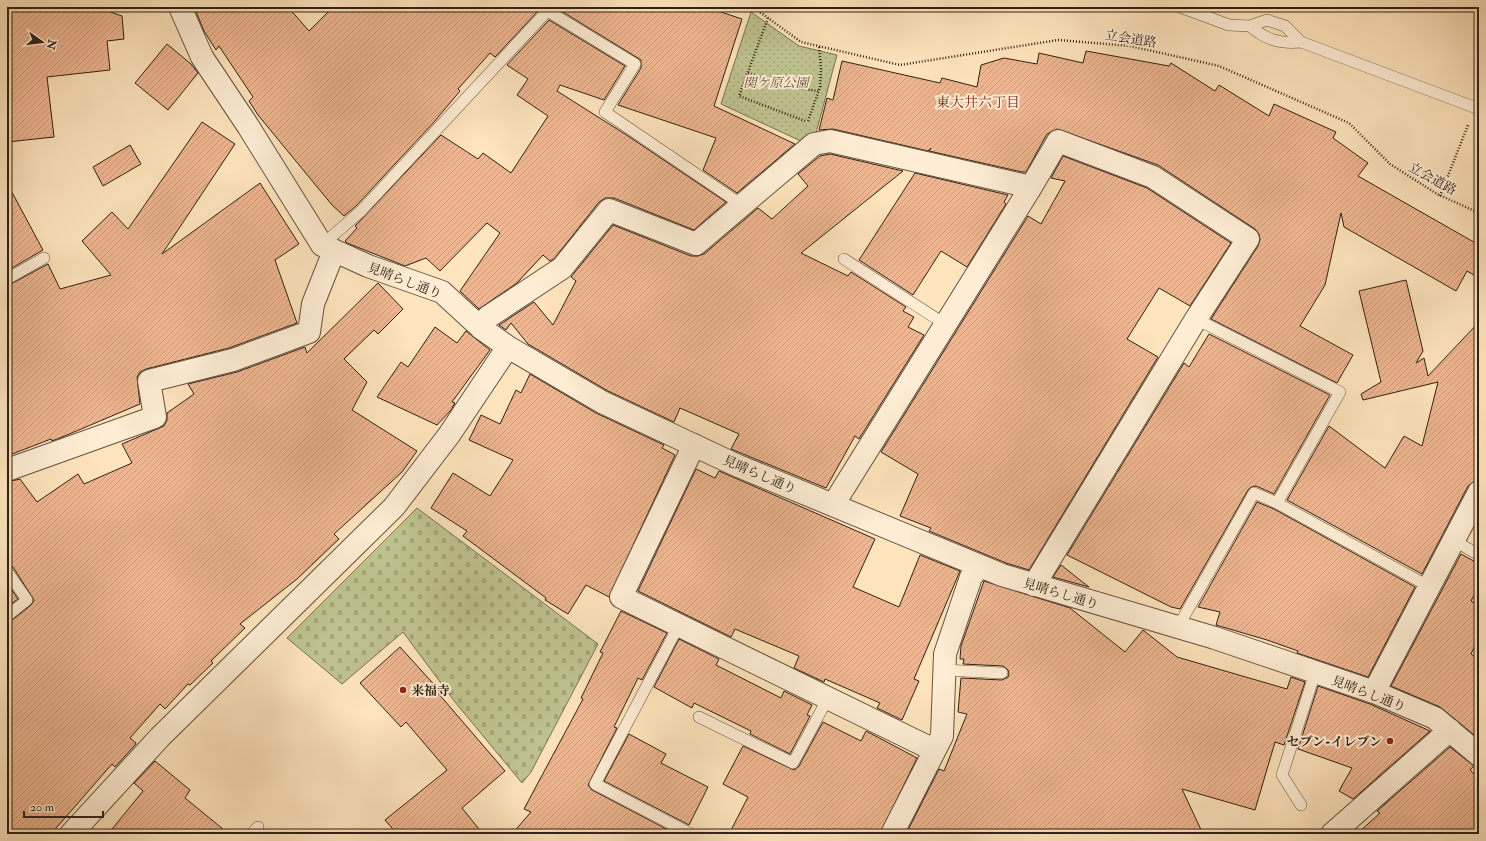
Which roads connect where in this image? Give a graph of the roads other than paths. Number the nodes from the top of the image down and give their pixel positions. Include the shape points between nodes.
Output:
1 (180, 7) edge
2 (1180, 7) edge
3 (546, 9) edge
4 (1250, 26) junction
5 (1301, 42) junction
6 (1477, 108) edge
7 (1031, 187) junction
8 (742, 205) junction
9 (328, 248) junction
10 (44, 258) dead end
11 (844, 259) dead end
12 (7, 279) edge
13 (1196, 319) junction
14 (945, 324) junction
15 (481, 328) junction
16 (508, 347) junction
17 (694, 445) junction
18 (7, 470) edge
19 (1479, 492) edge
20 (1277, 503) junction
21 (833, 505) junction
22 (1454, 540) junction
23 (1479, 555) edge
24 (979, 567) junction
25 (7, 571) edge
26 (1034, 585) junction
27 (1428, 586) junction
28 (7, 616) edge
29 (679, 625) junction
30 (1178, 627) junction
31 (944, 670) junction
32 (1002, 673) dead end
33 (1315, 673) junction
34 (1374, 692) junction
35 (828, 698) junction
36 (699, 717) dead end
37 (1450, 730) junction
38 (934, 750) junction
39 (1479, 756) edge
40 (1301, 805) dead end
41 (71, 834) edge
42 (691, 834) edge
43 (892, 834) edge
44 (1332, 834) edge

1 - 9 street via 202,57
2 - 4 lane via 1229,25
3 - 8 lane via 635,64 605,112
3 - 9 lane
4 - 5 lane via 1261,35 1284,43
4 - 5 lane via 1267,20 1285,26
5 - 6 lane
7 - 8 street via 830,141 814,144
7 - 13 street via 1058,141 1153,177 1248,239
7 - 14 street
8 - 15 street via 696,244 609,210 562,268 488,317
9 - 15 street, 見晴らし通り via 368,266 442,292
9 - 18 street via 313,304 309,332 233,360 149,381 155,417
10 - 12 lane
11 - 14 lane
13 - 20 lane via 1340,392
13 - 26 street
14 - 21 street
15 - 16 street, 見晴らし通り
16 - 17 street, 見晴らし通り via 602,402
16 - 41 street via 449,435 394,507 160,737
17 - 21 street, 見晴らし通り
17 - 29 street via 621,596
19 - 22 street
20 - 27 lane
20 - 30 lane via 1254,493
21 - 24 street, 見晴らし通り
22 - 23 lane
22 - 27 street
24 - 26 street, 見晴らし通り
24 - 31 street via 971,576 945,654
25 - 28 lane via 27,600
26 - 30 street, 見晴らし通り
27 - 34 street
29 - 35 street
29 - 42 lane via 595,784
30 - 33 street, 見晴らし通り
31 - 32 lane
31 - 38 street via 942,736
33 - 34 street, 見晴らし通り
33 - 40 lane via 1282,775
34 - 37 street, 見晴らし通り via 1435,718
35 - 36 lane via 793,763
35 - 38 street
37 - 39 street, 見晴らし通り
37 - 44 street
38 - 43 street

